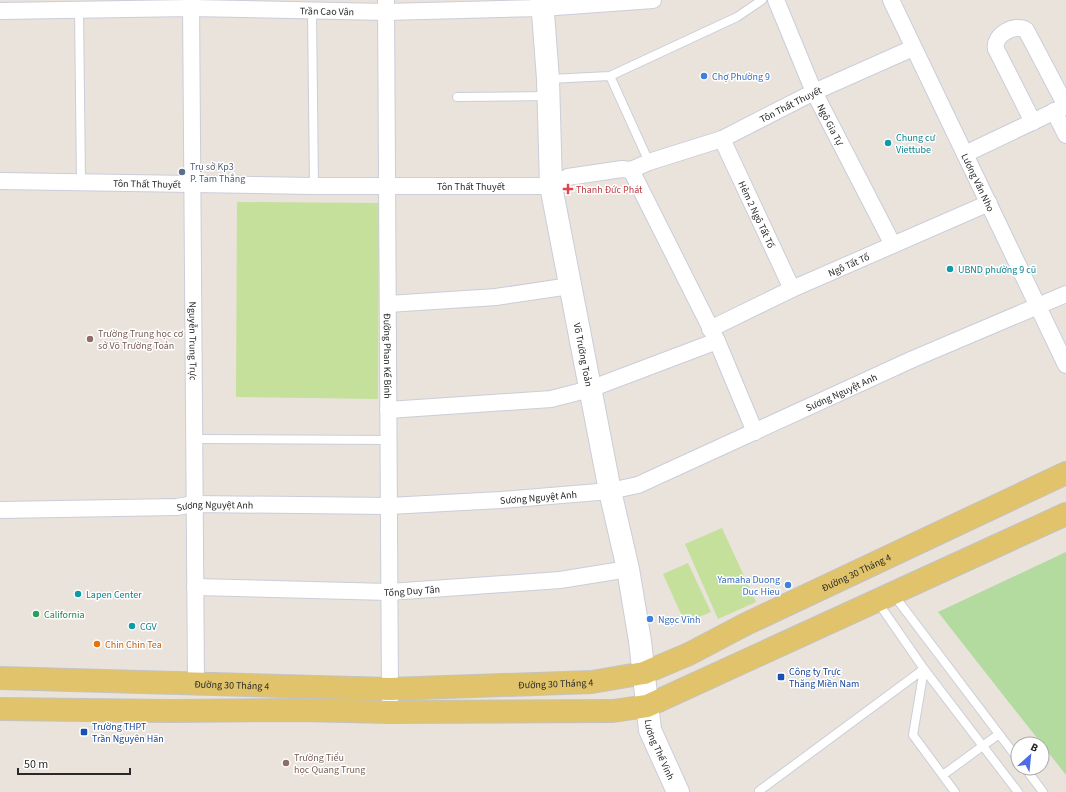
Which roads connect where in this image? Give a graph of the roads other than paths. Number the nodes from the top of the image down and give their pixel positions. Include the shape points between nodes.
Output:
1 (653, 0) edge
2 (762, 0) edge
3 (776, 0) edge
4 (891, 0) edge
5 (191, 4) edge
6 (542, 4) edge
7 (267, 5) edge
8 (386, 6) edge
9 (80, 10) junction
10 (0, 11) edge
11 (312, 11) junction
12 (914, 48) junction
13 (610, 76) junction
14 (548, 87) junction
15 (814, 92) junction
16 (457, 97) dead end
17 (1062, 107) edge
18 (1033, 122) junction
19 (1066, 135) edge
20 (722, 138) junction
21 (965, 154) junction
22 (649, 162) junction
23 (630, 170) junction
24 (0, 182) edge
25 (81, 182) junction
26 (192, 184) junction
27 (314, 186) junction
28 (551, 186) junction
29 (387, 187) junction
30 (989, 203) junction
31 (893, 245) junction
32 (570, 286) junction
33 (792, 289) junction
34 (1066, 294) edge
35 (388, 304) junction
36 (1038, 305) junction
37 (713, 335) junction
38 (1065, 361) edge
39 (590, 388) junction
40 (388, 410) junction
41 (755, 432) junction
42 (194, 439) junction
43 (388, 440) junction
44 (1066, 473) edge
45 (610, 491) junction
46 (194, 504) junction
47 (389, 506) junction
48 (0, 510) edge
49 (1066, 514) edge
50 (628, 569) junction
51 (195, 588) junction
52 (389, 592) junction
53 (885, 597) junction
54 (924, 669) junction
55 (644, 673) junction
56 (9, 678) edge
57 (196, 683) junction
58 (390, 689) junction
59 (647, 706) junction
60 (9, 709) edge
61 (390, 712) junction
62 (999, 734) junction
63 (984, 746) junction
64 (1010, 748) edge
65 (943, 775) junction
66 (1031, 776) edge
67 (759, 791) dead end
68 (678, 792) edge
69 (955, 792) edge
70 (1018, 792) edge
71 (1043, 792) edge

1 - 6 street, Trần Cao Vân
2 - 13 lane via 737,17
3 - 15 street, Ngô Gia Tự
4 - 12 street, Lương Văn Nho
5 - 7 street, Trần Cao Vân
5 - 9 street, Trần Cao Vân
5 - 26 street, Nguyễn Trung Trực
6 - 8 street, Trần Cao Vân
6 - 14 street, Võ Trường Toản
7 - 11 street, Trần Cao Vân
8 - 11 street, Trần Cao Vân
8 - 29 street, Đường Phan Kế Bính
9 - 10 street, Trần Cao Vân
9 - 25 lane
11 - 27 lane
12 - 15 street, Tôn Thất Thuyết
12 - 21 street, Lương Văn Nho
13 - 14 lane
13 - 22 lane
14 - 16 lane
14 - 28 street, Võ Trường Toản
15 - 20 street, Tôn Thất Thuyết
15 - 31 street, Ngô Gia Tự
17 - 18 street
17 - 18 street via 1026,30 1017,28 999,36 995,42 996,49
17 - 19 street
18 - 21 street
20 - 22 street, Tôn Thất Thuyết
20 - 33 street, Hẻm 2 Ngô Tất Tố
21 - 30 street, Lương Văn Nho
22 - 23 street, Tôn Thất Thuyết
23 - 28 street, Tôn Thất Thuyết via 568,177
23 - 37 street
24 - 25 street, Tôn Thất Thuyết
25 - 26 street, Tôn Thất Thuyết
26 - 27 street, Tôn Thất Thuyết
26 - 42 street, Nguyễn Trung Trực
27 - 29 street, Tôn Thất Thuyết
28 - 29 street, Tôn Thất Thuyết
28 - 32 street, Võ Trường Toản
29 - 35 street, Đường Phan Kế Bính
30 - 31 street, Ngô Tất Tố
30 - 36 street, Lương Văn Nho
31 - 33 street, Ngô Tất Tố
32 - 35 street via 496,297
32 - 39 street, Võ Trường Toản
33 - 37 street, Ngô Tất Tố
34 - 36 street, Sương Nguyệt Anh
35 - 40 street, Đường Phan Kế Bính
36 - 38 street, Lương Văn Nho
36 - 41 street, Sương Nguyệt Anh via 913,358
37 - 39 street, Ngô Tất Tố
37 - 41 street
39 - 40 street, Ngô Tất Tố via 551,399 527,402
39 - 45 street, Võ Trường Toản
40 - 43 street, Đường Phan Kế Bính
41 - 45 street, Sương Nguyệt Anh via 638,485
42 - 43 lane
42 - 46 street, Nguyễn Trung Trực
43 - 47 street, Đường Phan Kế Bính
44 - 55 main road, Đường 30 Tháng 4 via 746,624 689,654
45 - 47 street, Sương Nguyệt Anh
45 - 50 street, Võ Trường Toản
46 - 47 street, Sương Nguyệt Anh
46 - 48 street, Sương Nguyệt Anh via 177,508
46 - 51 street, Nguyễn Trung Trực
47 - 52 street, Đường Phan Kế Bính
49 - 53 main road
50 - 52 street, Tống Duy Tân via 560,580
50 - 55 street, Võ Trường Toản
51 - 52 street, Tống Duy Tân
51 - 57 street, Nguyễn Trung Trực
52 - 58 street, Đường Phan Kế Bính
53 - 54 lane via 905,639
53 - 59 main road
53 - 62 lane
54 - 63 lane
54 - 65 lane via 913,735
54 - 67 lane
55 - 58 main road, Đường 30 Tháng 4 via 592,682
55 - 59 street, Võ Trường Toản
56 - 57 main road, Đường 30 Tháng 4
56 - 60 main road
57 - 58 main road, Đường 30 Tháng 4
58 - 61 street, Đường Phan Kế Bính
59 - 61 main road via 613,710
59 - 68 street, Lương Thế Vinh via 650,730
60 - 61 main road
62 - 63 lane
62 - 64 lane
63 - 65 lane
63 - 70 lane
65 - 69 lane
66 - 71 lane

